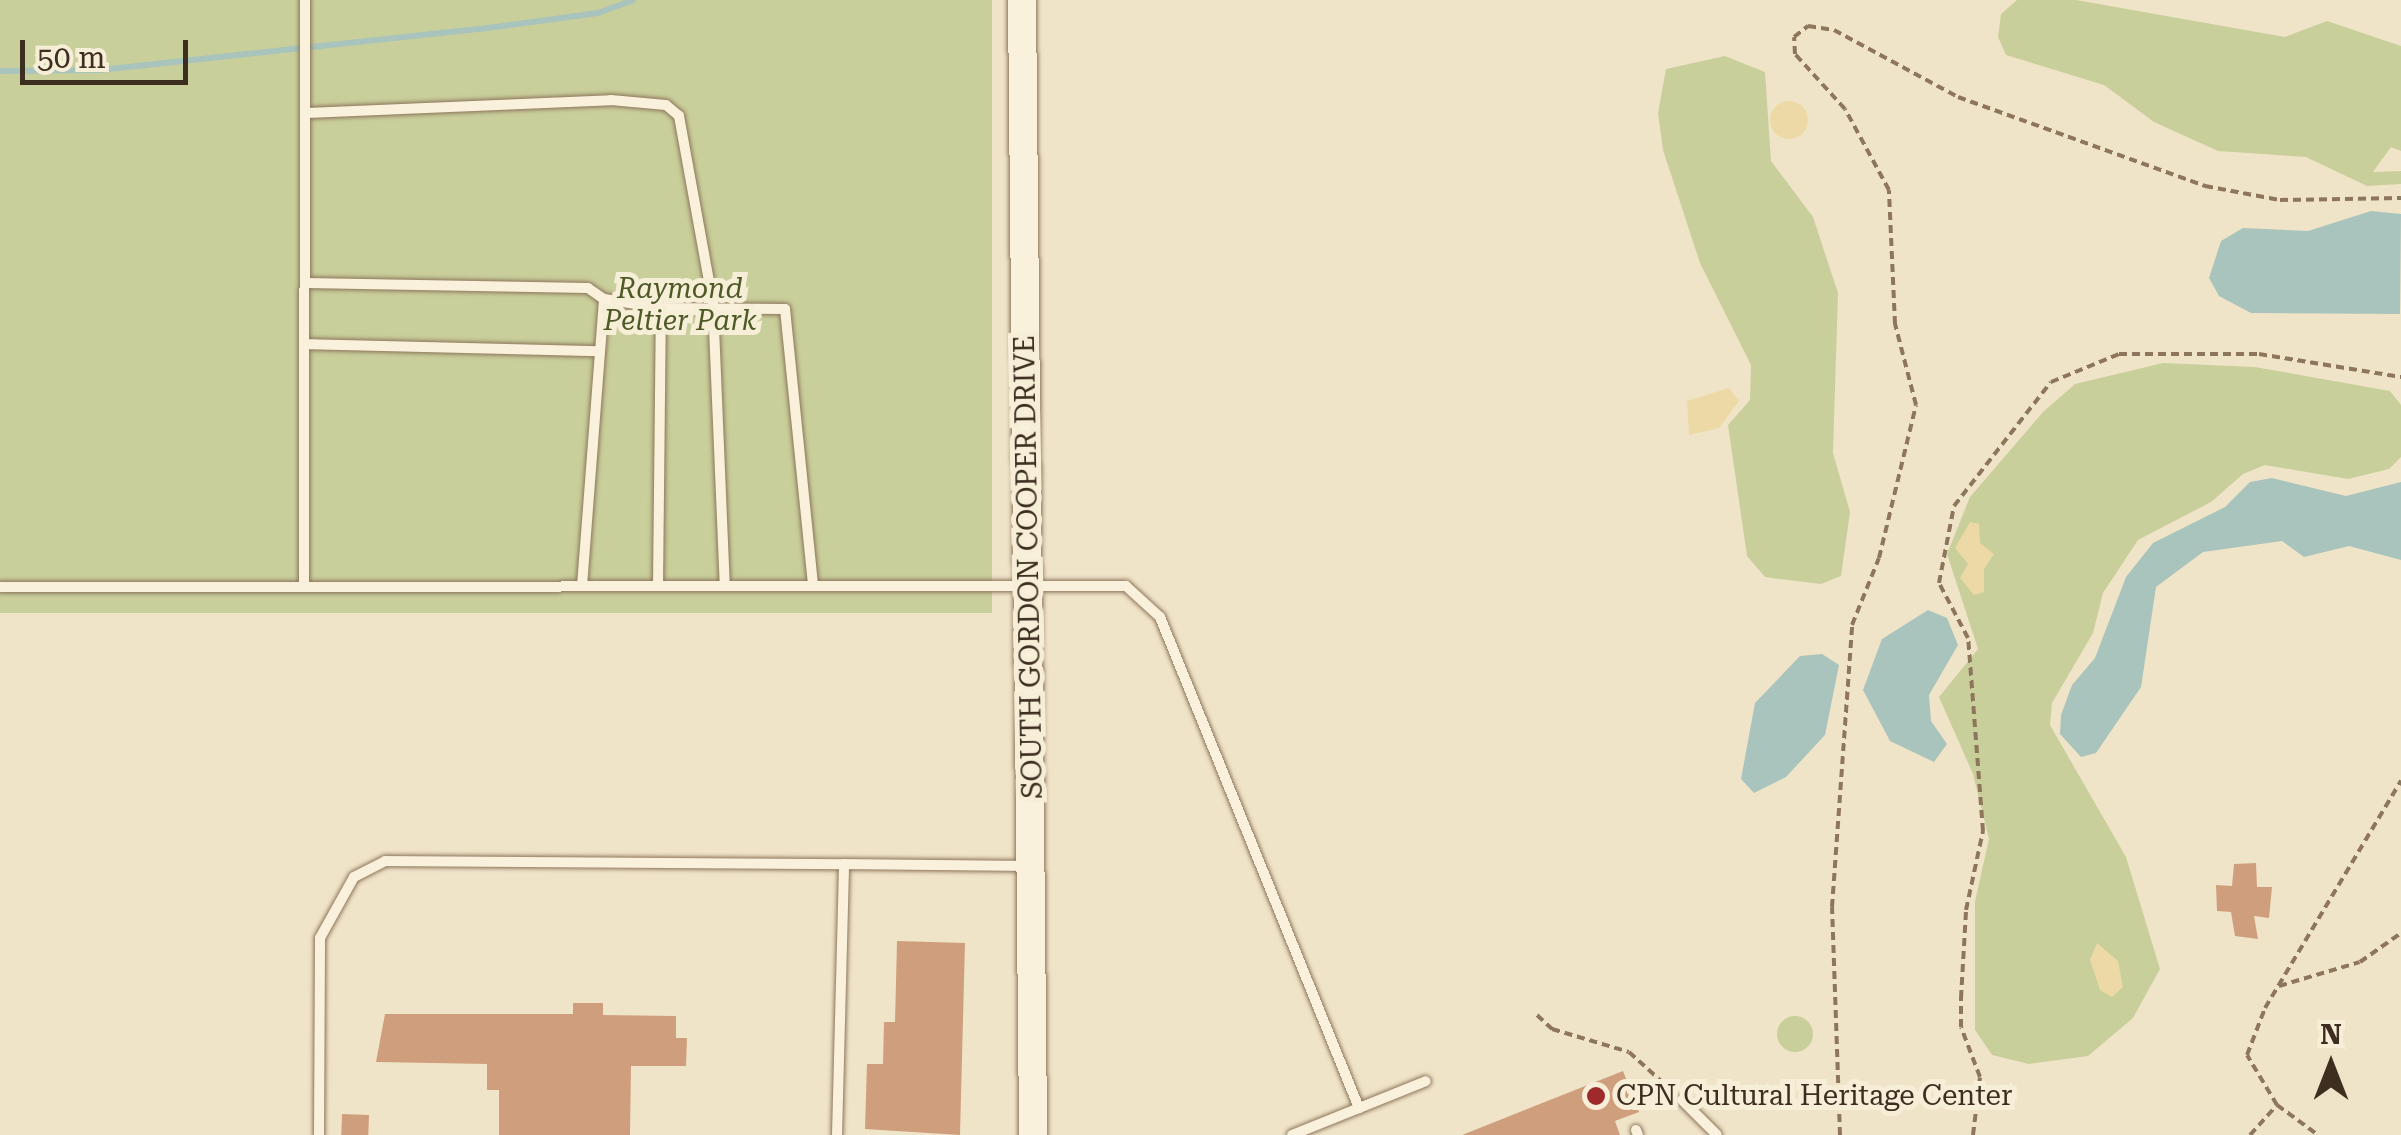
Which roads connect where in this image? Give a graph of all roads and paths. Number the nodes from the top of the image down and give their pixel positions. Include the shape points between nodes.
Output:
1 (305, 0) edge
2 (1022, 0) edge
3 (307, 113) junction
4 (2401, 198) edge
5 (306, 283) junction
6 (604, 299) junction
7 (713, 304) junction
8 (662, 308) junction
9 (305, 344) junction
10 (595, 351) junction
11 (2401, 377) edge
12 (813, 585) junction
13 (582, 586) junction
14 (658, 586) junction
15 (725, 586) junction
16 (1032, 586) junction
17 (0, 587) edge
18 (304, 587) junction
19 (2399, 785) edge
20 (844, 864) junction
21 (1033, 866) junction
22 (2401, 933) edge
23 (2278, 986) junction
24 (1537, 1016) dead end
25 (1426, 1081) dead end
26 (1682, 1100) joint
27 (2277, 1104) junction
28 (1359, 1108) junction
29 (319, 1135) edge
30 (838, 1135) edge
31 (1033, 1135) edge
32 (1292, 1135) edge
33 (1717, 1135) edge
34 (1840, 1135) edge
35 (1973, 1135) edge
36 (2250, 1135) edge
37 (2318, 1135) edge

1 - 3 lane
2 - 16 main road, SOUTH GORDON COOPER DRIVE
3 - 5 lane
3 - 7 lane via 611,100 666,105 690,149
4 - 34 path via 2280,200 2205,186 1958,97 1834,30 1808,26 1794,37 1795,54 1845,108 1889,190 1895,324 1916,405 1887,530 1852,626 1832,907
5 - 6 lane via 588,288
5 - 9 lane
6 - 8 lane
6 - 10 lane
7 - 8 lane
7 - 12 lane via 785,309 792,325
7 - 15 lane
8 - 14 lane
9 - 10 lane
9 - 18 lane
10 - 13 lane via 595,485
11 - 35 path via 2259,354 2119,354 2051,382 1954,506 1938,582 1968,638 1983,830 1966,910 1961,998 1961,1027 1980,1077
12 - 15 lane
12 - 16 lane
13 - 14 lane
13 - 18 lane
14 - 15 lane
16 - 21 main road, SOUTH GORDON COOPER DRIVE
16 - 28 lane via 1126,586 1160,617
17 - 18 lane
19 - 23 path
20 - 21 lane
20 - 29 lane via 385,861 354,877 320,938
20 - 30 lane
21 - 31 main road, SOUTH GORDON COOPER DRIVE
22 - 23 path via 2360,962
23 - 27 path via 2247,1056
24 - 26 path via 1552,1029 1628,1052
25 - 28 lane
26 - 33 lane
27 - 36 path
27 - 37 path
28 - 32 lane

